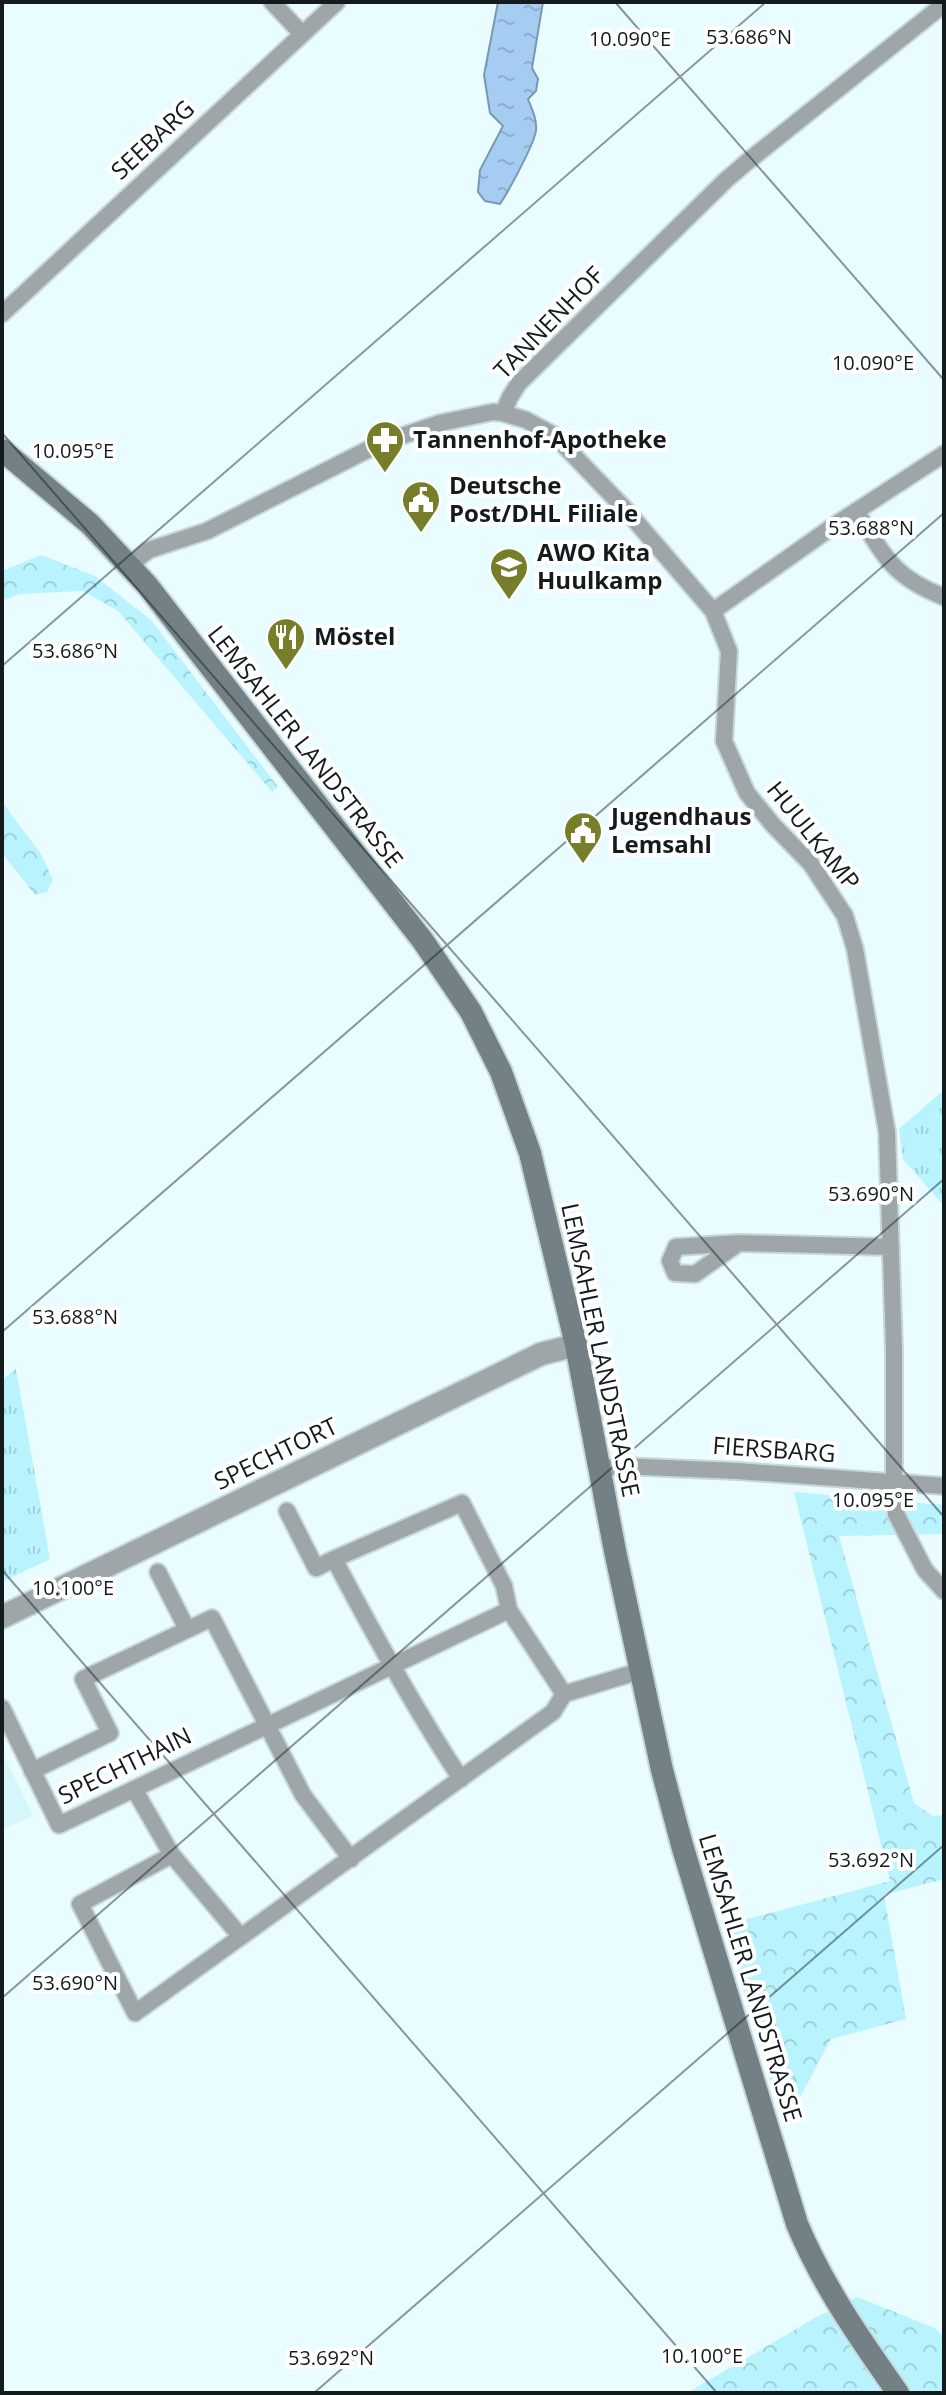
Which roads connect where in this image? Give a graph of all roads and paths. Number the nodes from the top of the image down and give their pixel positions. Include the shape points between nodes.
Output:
1 (272, 2) edge
2 (337, 2) edge
3 (944, 4) edge
4 (302, 34) junction
5 (2, 314) edge
6 (503, 413) junction
7 (2, 450) edge
8 (944, 454) edge
9 (856, 511) junction
10 (129, 565) junction
11 (944, 597) edge
12 (713, 611) junction
13 (739, 1243) dead end
14 (891, 1247) junction
15 (576, 1345) junction
16 (600, 1469) junction
17 (894, 1482) junction
18 (944, 1486) edge
19 (287, 1511) dead end
20 (334, 1559) junction
21 (158, 1572) dead end
22 (944, 1591) edge
23 (509, 1610) junction
24 (2, 1617) edge
25 (187, 1629) junction
26 (390, 1665) junction
27 (640, 1671) junction
28 (564, 1694) junction
29 (2, 1708) edge
30 (266, 1725) junction
31 (32, 1771) junction
32 (461, 1779) junction
33 (134, 1789) junction
34 (172, 1855) junction
35 (351, 1859) junction
36 (241, 1937) junction
37 (898, 2393) edge

1 - 4 street
2 - 4 street, SEEBARG
3 - 6 street, TANNENHOF via 726,180 519,383
4 - 5 street, SEEBARG
6 - 10 street, TANNENHOF via 440,423 381,443 207,531 149,550
6 - 12 street, HUULKAMP via 554,435
7 - 10 main road, LEMSAHLER LANDSTRASSE via 90,524
8 - 9 street
9 - 11 street via 897,571
9 - 12 street
10 - 15 main road, LEMSAHLER LANDSTRASSE via 423,941 471,1012 501,1072 530,1153
12 - 14 street, HUULKAMP via 729,651 724,741 747,793 811,864 845,916 855,949 884,1107
13 - 14 street
14 - 17 street, HUULKAMP
15 - 16 main road, LEMSAHLER LANDSTRASSE
15 - 24 street, SPECHTORT via 541,1354
16 - 17 street, FIERSBARG via 649,1467
16 - 27 main road, LEMSAHLER LANDSTRASSE
17 - 18 street, FIERSBARG
17 - 22 street, HUULKAMP via 896,1514 906,1536
19 - 20 street via 316,1568
20 - 23 street via 462,1503 504,1586
20 - 26 street
21 - 25 street
23 - 26 street, SPECHTHAIN
23 - 28 street
25 - 30 street, SPECHTHAIN via 212,1618
25 - 31 street, SPECHTHAIN via 83,1679 110,1733
26 - 30 street, SPECHTHAIN
26 - 32 street
27 - 28 street
27 - 37 main road, LEMSAHLER LANDSTRASSE via 682,1845 797,2224 829,2291
28 - 32 street via 553,1712
29 - 31 street, SPECHTHAIN
30 - 33 street, SPECHTHAIN
30 - 35 street via 303,1795
31 - 33 street, SPECHTHAIN via 59,1825
32 - 35 street
33 - 34 street
34 - 36 street
34 - 36 street via 80,1904 135,2013
35 - 36 street

